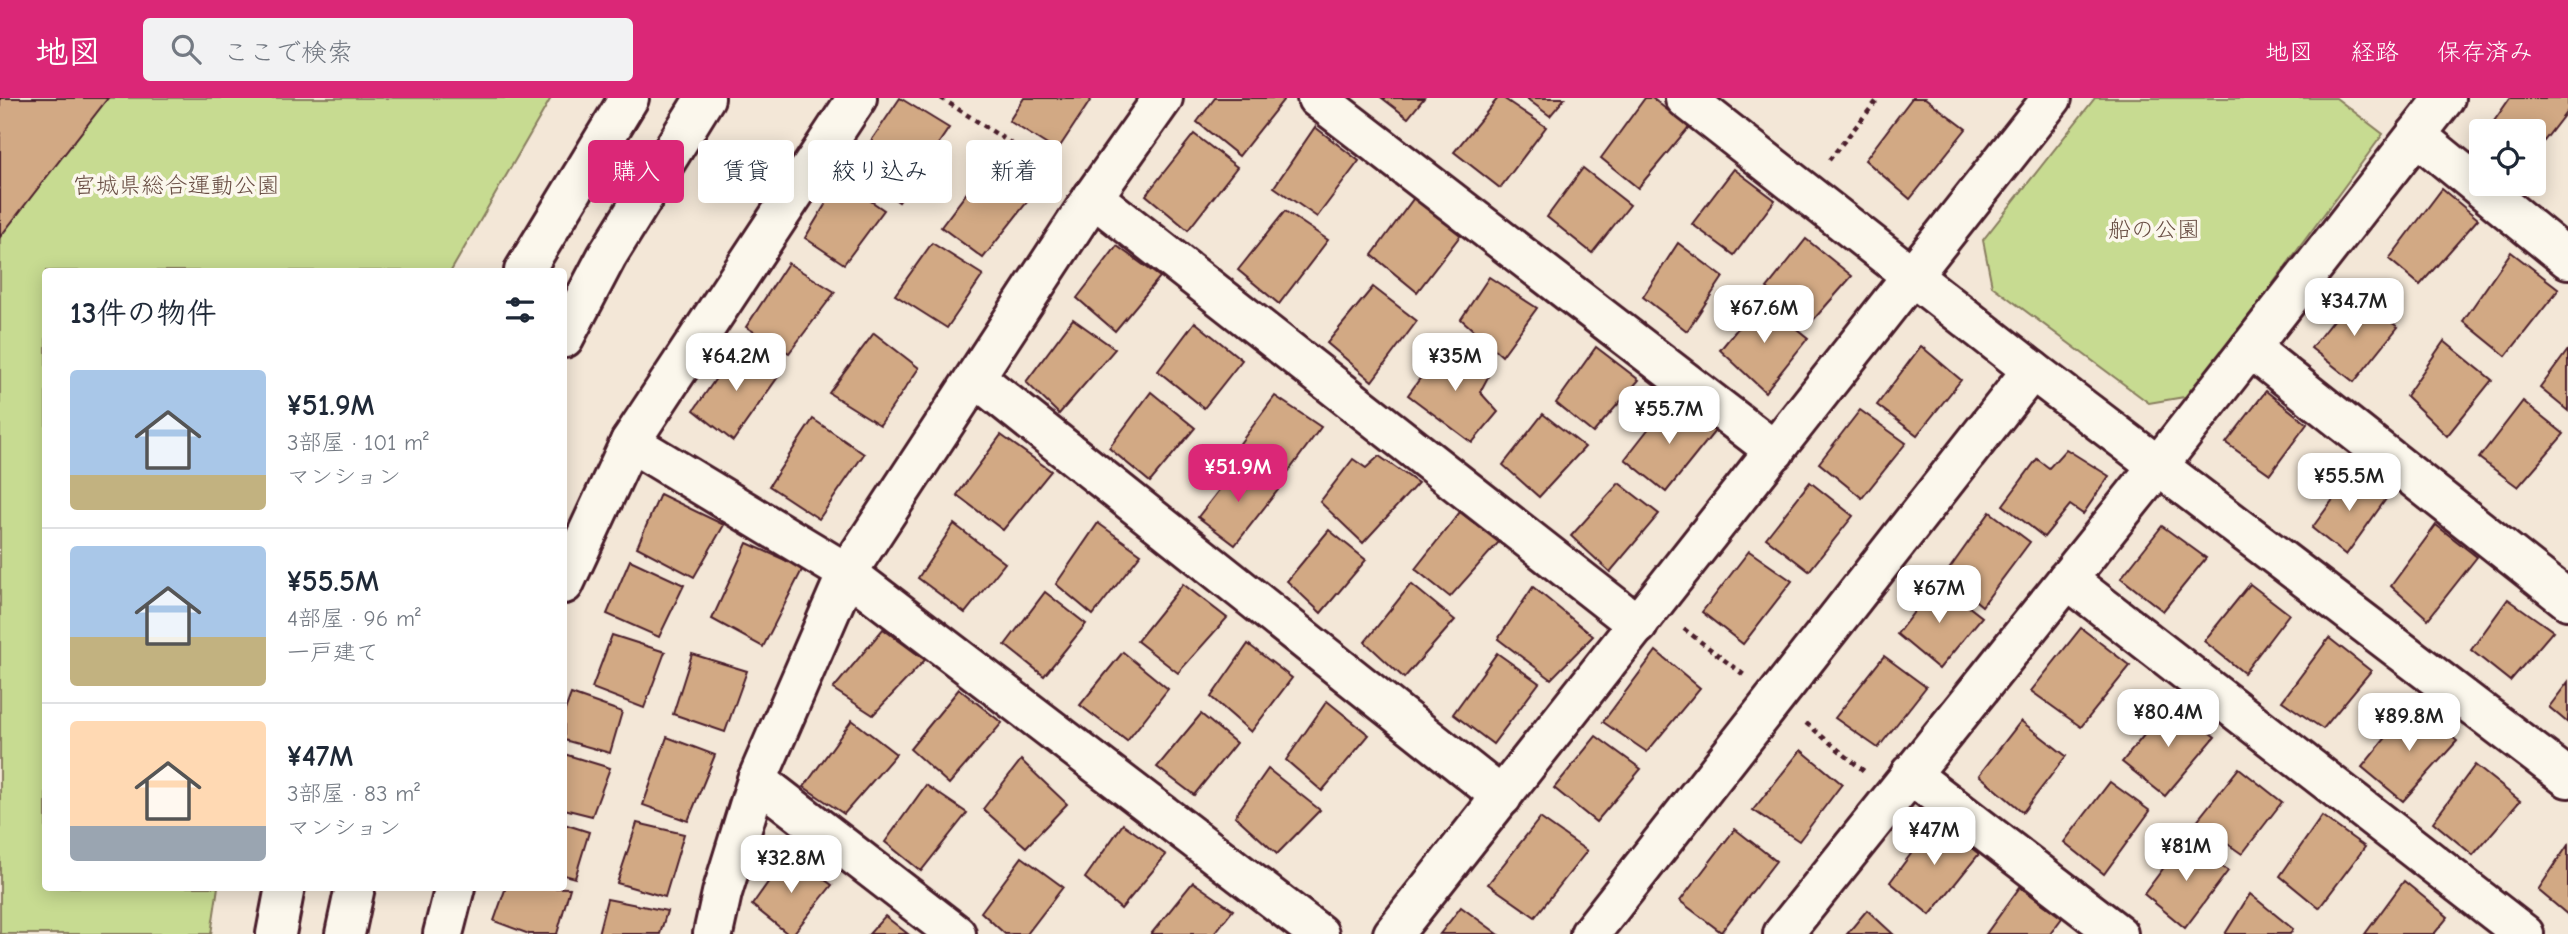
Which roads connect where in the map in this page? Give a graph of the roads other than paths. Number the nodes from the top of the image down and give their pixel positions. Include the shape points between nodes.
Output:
1 (629, 98) edge
2 (705, 98) edge
3 (857, 98) edge
4 (1163, 98) edge
5 (1317, 98) edge
6 (1685, 98) edge
7 (2052, 98) edge
8 (2445, 98) edge
9 (2416, 135) junction
10 (1093, 197) junction
11 (2568, 259) edge
12 (526, 268) edge
13 (1913, 276) junction
14 (567, 332) edge
15 (2250, 348) junction
16 (2032, 370) junction
17 (976, 377) junction
18 (630, 442) junction
19 (1775, 451) junction
20 (2158, 466) junction
21 (847, 573) junction
22 (567, 578) edge
23 (2067, 579) junction
24 (2568, 600) edge
25 (1638, 625) junction
26 (1910, 774) junction
27 (2568, 778) edge
28 (757, 780) junction
29 (1502, 797) junction
30 (284, 891) edge
31 (354, 891) edge
32 (454, 891) edge
33 (275, 934) edge
34 (345, 934) edge
35 (443, 934) edge
36 (713, 934) edge
37 (956, 934) edge
38 (1319, 934) edge
39 (1393, 934) edge
40 (1590, 934) edge
41 (1783, 934) edge
42 (2118, 934) edge
43 (2525, 934) edge

1 - 12 street
2 - 14 street via 607,256
3 - 18 street
4 - 10 street
5 - 19 street
6 - 13 street
7 - 13 street
8 - 9 street
9 - 11 street
9 - 15 street
10 - 17 street
10 - 25 street
13 - 16 street
13 - 19 street
15 - 20 street
15 - 24 street
16 - 20 street
16 - 40 street
17 - 21 street
17 - 29 street
18 - 21 street
18 - 22 street
19 - 25 street
20 - 23 street
20 - 27 street
21 - 28 street
21 - 38 street
23 - 26 street
23 - 43 street
25 - 29 street
26 - 41 street
26 - 42 street
28 - 36 street
28 - 37 street
29 - 39 street
30 - 33 street
31 - 34 street
32 - 35 street

